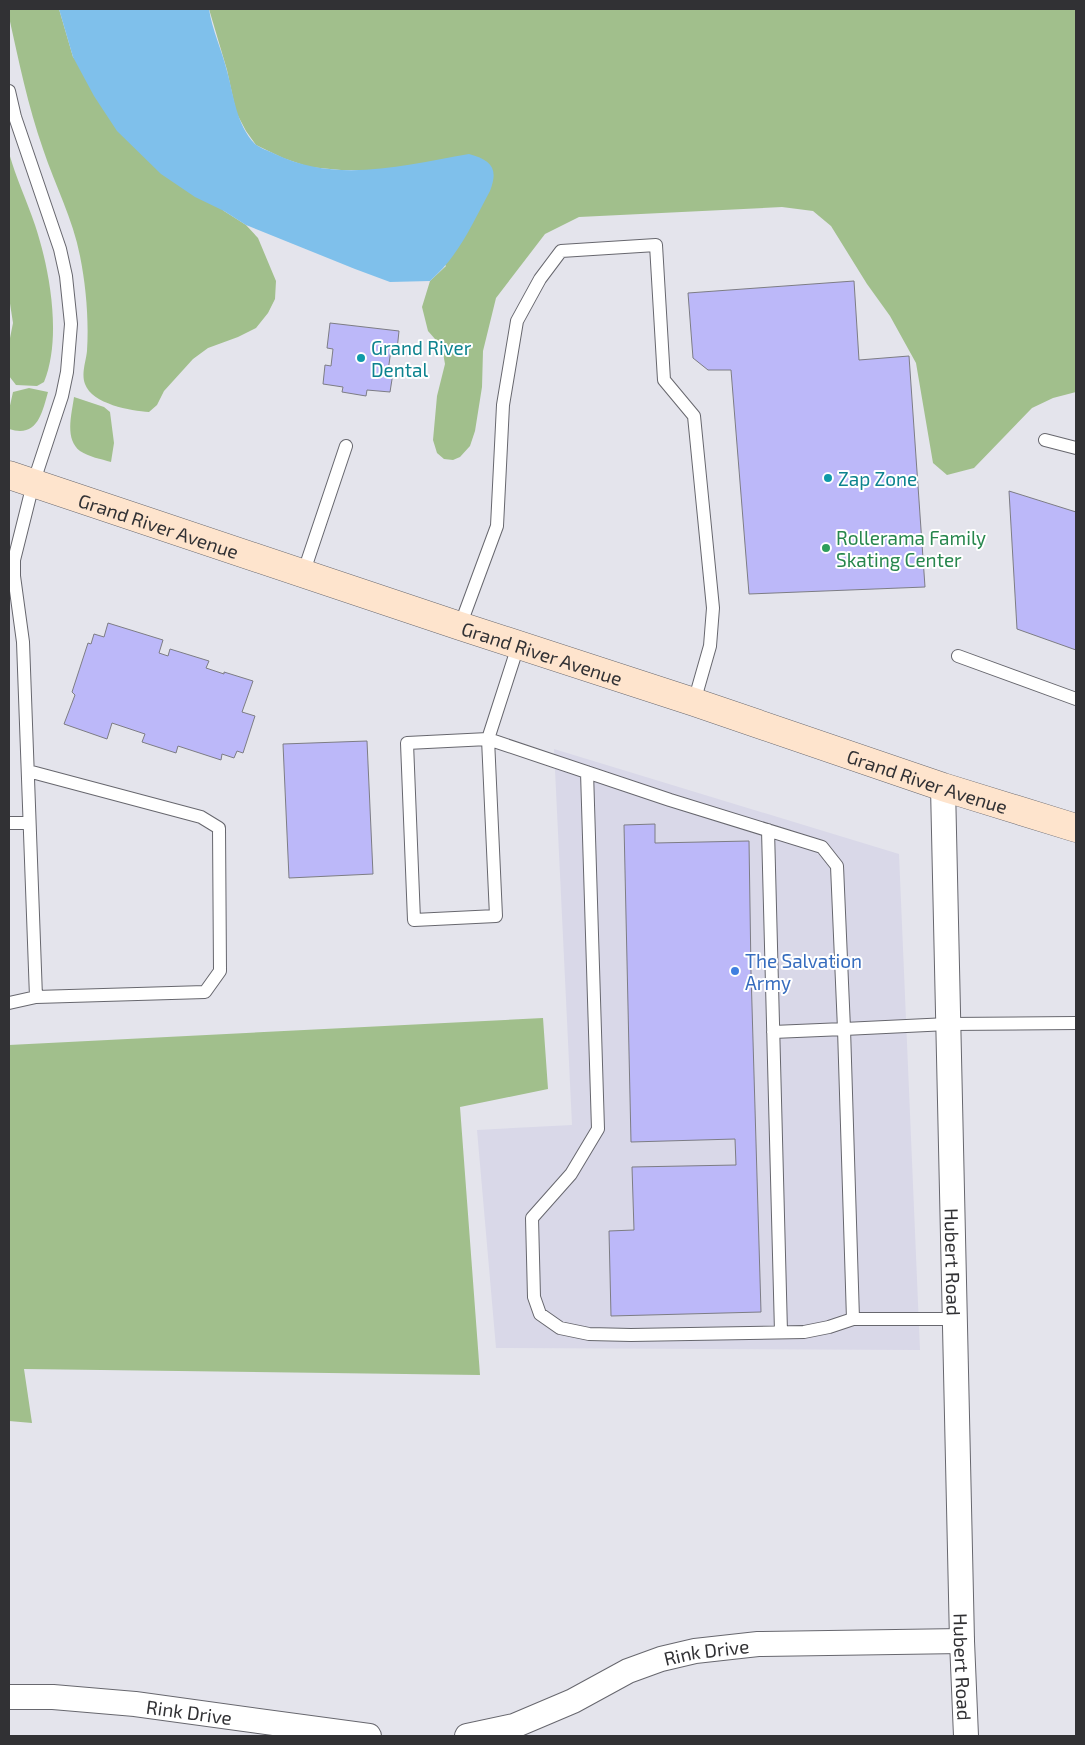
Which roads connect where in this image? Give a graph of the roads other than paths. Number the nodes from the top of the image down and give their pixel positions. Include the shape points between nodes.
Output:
1 (9, 91) edge
2 (1045, 440) dead end
3 (346, 446) dead end
4 (1076, 448) edge
5 (21, 479) edge
6 (303, 574) junction
7 (460, 626) junction
8 (518, 646) junction
9 (958, 656) dead end
10 (1076, 699) edge
11 (694, 702) junction
12 (488, 739) junction
13 (28, 771) junction
14 (587, 772) junction
15 (943, 787) junction
16 (9, 823) edge
17 (29, 823) junction
18 (1076, 828) edge
19 (768, 830) junction
20 (36, 997) junction
21 (9, 1003) edge
22 (1076, 1022) edge
23 (948, 1024) junction
24 (844, 1029) junction
25 (773, 1032) junction
26 (954, 1318) junction
27 (853, 1320) junction
28 (781, 1332) junction
29 (962, 1641) junction
30 (9, 1697) edge
31 (369, 1736) edge
32 (468, 1736) edge
33 (966, 1736) edge

1 - 5 lane via 60,249 71,324 62,396
2 - 4 lane
3 - 6 lane
5 - 6 main road, Grand River Avenue
5 - 13 lane via 14,576 23,642
6 - 7 main road, Grand River Avenue
7 - 8 main road, Grand River Avenue
7 - 11 lane via 497,526 503,406 517,321 540,279 562,251 656,245 664,380 694,416 713,608 710,646
8 - 11 main road, Grand River Avenue
8 - 12 lane
9 - 10 lane
11 - 15 main road, Grand River Avenue
12 - 12 lane via 496,916 414,920 407,743
12 - 14 lane
13 - 17 lane
13 - 20 lane via 201,817 218,828 220,971 205,992
14 - 19 lane
14 - 28 lane via 598,1129 572,1174 532,1218 534,1297 540,1314 560,1328 589,1334
15 - 18 main road, Grand River Avenue
15 - 23 street, Hubert Road
16 - 17 lane
17 - 20 lane
19 - 24 lane via 822,847 837,866
19 - 25 lane
20 - 21 lane
22 - 23 lane
23 - 24 lane
23 - 26 street, Hubert Road
24 - 25 lane
24 - 27 lane
25 - 28 lane
26 - 27 lane
26 - 29 street, Hubert Road
27 - 28 lane via 804,1332
29 - 32 street, Rink Drive via 758,1644 695,1651 628,1671 572,1701 514,1726
29 - 33 street, Hubert Road
30 - 31 street, Rink Drive via 135,1704

